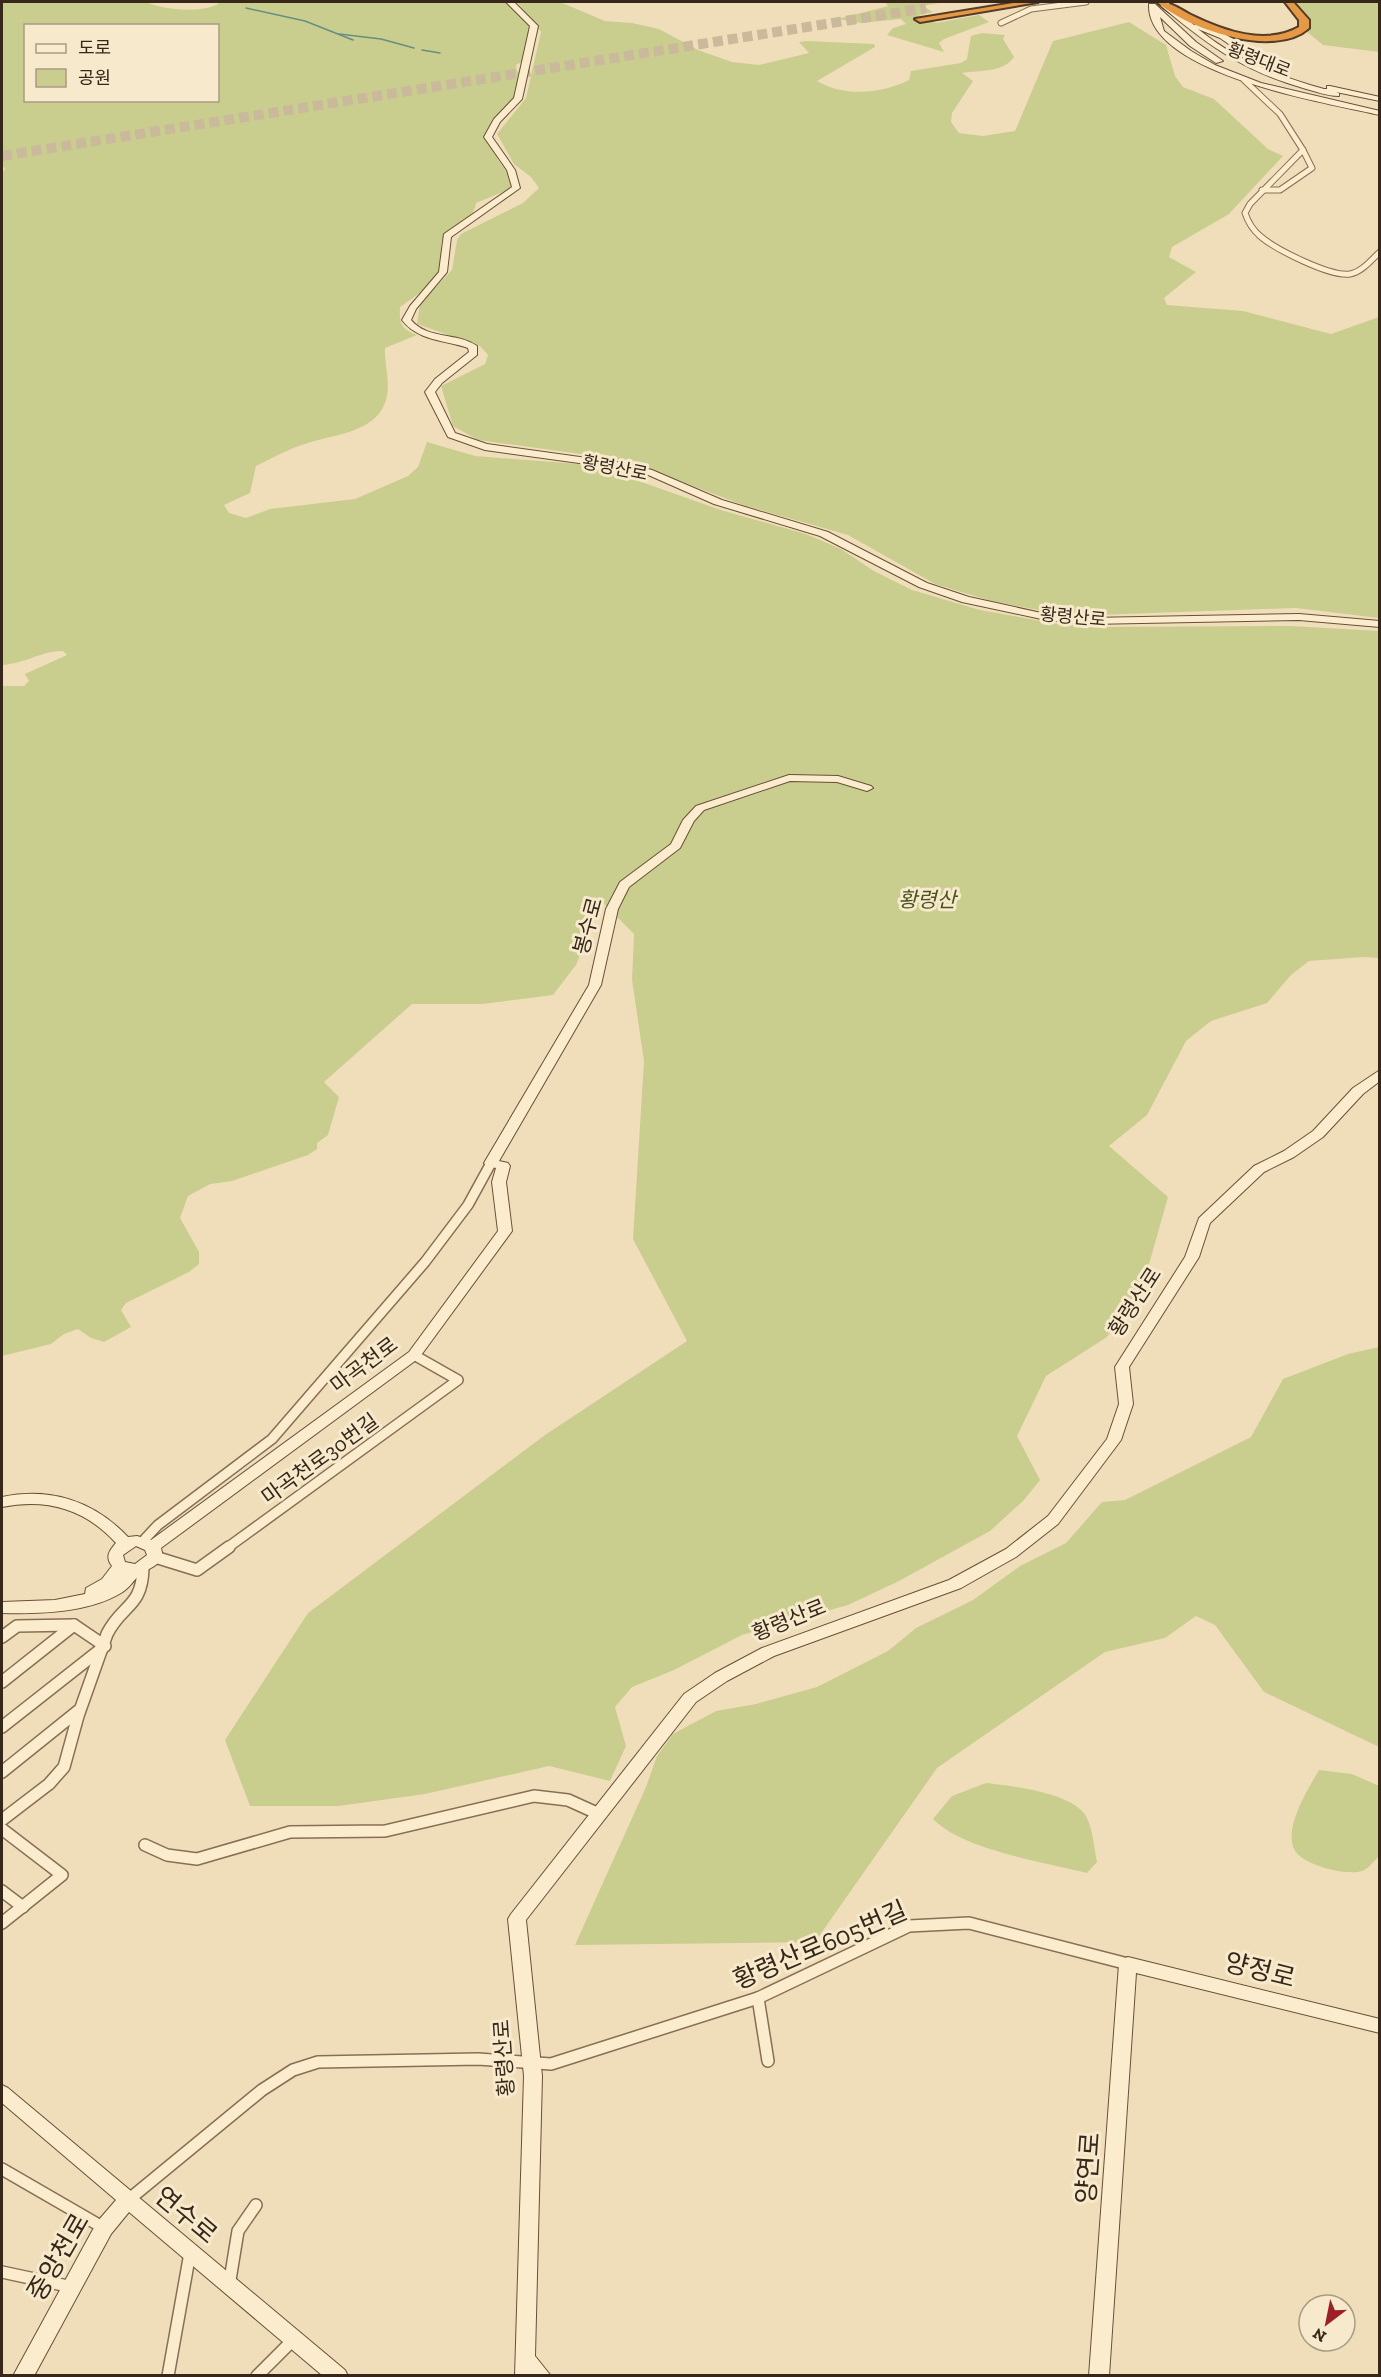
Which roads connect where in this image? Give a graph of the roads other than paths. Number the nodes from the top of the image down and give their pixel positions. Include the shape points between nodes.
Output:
1 (510, 2) edge
2 (971, 2) edge
3 (1034, 2) edge
4 (1086, 2) edge
5 (1289, 2) edge
6 (1155, 3) edge
7 (926, 8) dead end
8 (1179, 17) junction
9 (920, 19) dead end
10 (1001, 22) dead end
11 (1161, 32) junction
12 (1179, 32) junction
13 (1222, 36) junction
14 (1206, 39) junction
15 (1244, 80) junction
16 (1380, 101) edge
17 (1380, 110) edge
18 (1303, 150) junction
19 (1262, 190) junction
20 (1380, 252) edge
21 (1380, 624) edge
22 (867, 788) dead end
23 (1380, 1074) edge
24 (491, 1163) junction
25 (414, 1355) junction
26 (2, 1502) edge
27 (124, 1544) junction
28 (150, 1549) junction
29 (120, 1567) junction
30 (140, 1569) junction
31 (75, 1602) junction
32 (9, 1608) edge
33 (74, 1625) junction
34 (18, 1626) junction
35 (2, 1637) edge
36 (105, 1646) junction
37 (2, 1682) edge
38 (78, 1711) junction
39 (2, 1727) edge
40 (2, 1772) edge
41 (599, 1814) junction
42 (2, 1820) edge
43 (2, 1829) edge
44 (145, 1845) dead end
45 (2, 1891) edge
46 (22, 1907) junction
47 (2, 1923) edge
48 (1128, 1964) junction
49 (758, 1998) junction
50 (1380, 2026) edge
51 (768, 2061) dead end
52 (533, 2064) junction
53 (2, 2093) edge
54 (2, 2169) edge
55 (127, 2201) junction
56 (256, 2205) dead end
57 (104, 2228) junction
58 (190, 2253) junction
59 (2, 2272) edge
60 (229, 2286) junction
61 (72, 2287) junction
62 (294, 2339) junction
63 (531, 2371) edge
64 (22, 2376) edge
65 (168, 2376) edge
66 (257, 2376) edge
67 (338, 2376) edge
68 (1099, 2376) edge

1 - 21 street, 황령산로 via 534,26 518,99 488,137 514,173 516,188 447,236 441,276 410,309 406,320 421,332 472,346 474,353 434,384 430,392 451,435 485,447 649,472 718,502 824,534 923,585 966,600 1046,617 1089,621 1299,617
2 - 7 highway
3 - 9 highway
4 - 10 street via 1039,7
5 - 6 highway via 1304,20 1304,28 1291,35 1269,38 1217,30
6 - 8 street, 황령대로
6 - 11 street
6 - 12 street, 황령대로
8 - 13 street
8 - 14 street, 황령대로
11 - 12 street
11 - 15 street via 1198,60
12 - 17 street, 황령대로 via 1208,55 1258,78
13 - 14 street
13 - 16 street via 1283,72
14 - 16 street, 황령대로 via 1267,72 1323,90
15 - 17 street
15 - 18 street via 1280,114
18 - 19 street
18 - 19 street via 1312,168 1280,190
19 - 20 street via 1245,213 1259,235 1270,243 1345,274 1358,270
22 - 24 street, 봉수로 via 838,779 789,778 700,808 676,846 624,885 612,909 595,986
23 - 41 street, 황령산로 via 1358,1091 1318,1134 1259,1169 1204,1221 1192,1257 1122,1367 1126,1404 1114,1440 1053,1520 1011,1553 955,1584 768,1652 721,1677 690,1698
24 - 25 street, 마곡천로 via 503,1166 499,1182 505,1231
24 - 28 street via 468,1205 425,1262 272,1439 158,1525
25 - 28 street, 마곡천로
25 - 28 street, 마곡천로30번길 via 458,1380 197,1570
26 - 27 street via 42,1496 69,1502 98,1517
27 - 28 street, 마곡천로
27 - 29 street via 114,1556
28 - 30 street, 마곡천로
29 - 30 street
29 - 31 street, 마곡천로 via 106,1583
30 - 31 street, 마곡천로 via 125,1584
30 - 36 street via 142,1587 135,1605 115,1622
31 - 32 street, 마곡천로
32 - 34 street
33 - 34 street
33 - 36 street
33 - 37 street
34 - 35 street
36 - 38 street
36 - 39 street
38 - 40 street
38 - 42 street via 64,1768
41 - 44 street via 572,1800 534,1796 385,1831 290,1832 197,1859 167,1855
41 - 52 street, 황령산로 via 518,1919
43 - 46 street via 62,1875
45 - 46 street
46 - 47 street
48 - 49 street, 황령산로605번길 via 969,1923 909,1926
48 - 50 street, 양정로
48 - 68 street, 양연로
49 - 51 street
49 - 52 street, 황령산로605번길 via 551,2064
52 - 55 street, 황령산로605번길 via 478,2059 352,2060 318,2062 293,2070 262,2090
52 - 63 street, 황령산로
53 - 55 street, 연수로
54 - 57 street
55 - 57 street, 중앙천로
55 - 58 street, 연수로
56 - 60 street via 241,2225
57 - 61 street, 중앙천로
58 - 60 street, 연수로
58 - 65 street
59 - 61 street
60 - 62 street, 연수로
61 - 64 street, 중앙천로
62 - 66 street
62 - 67 street, 연수로

